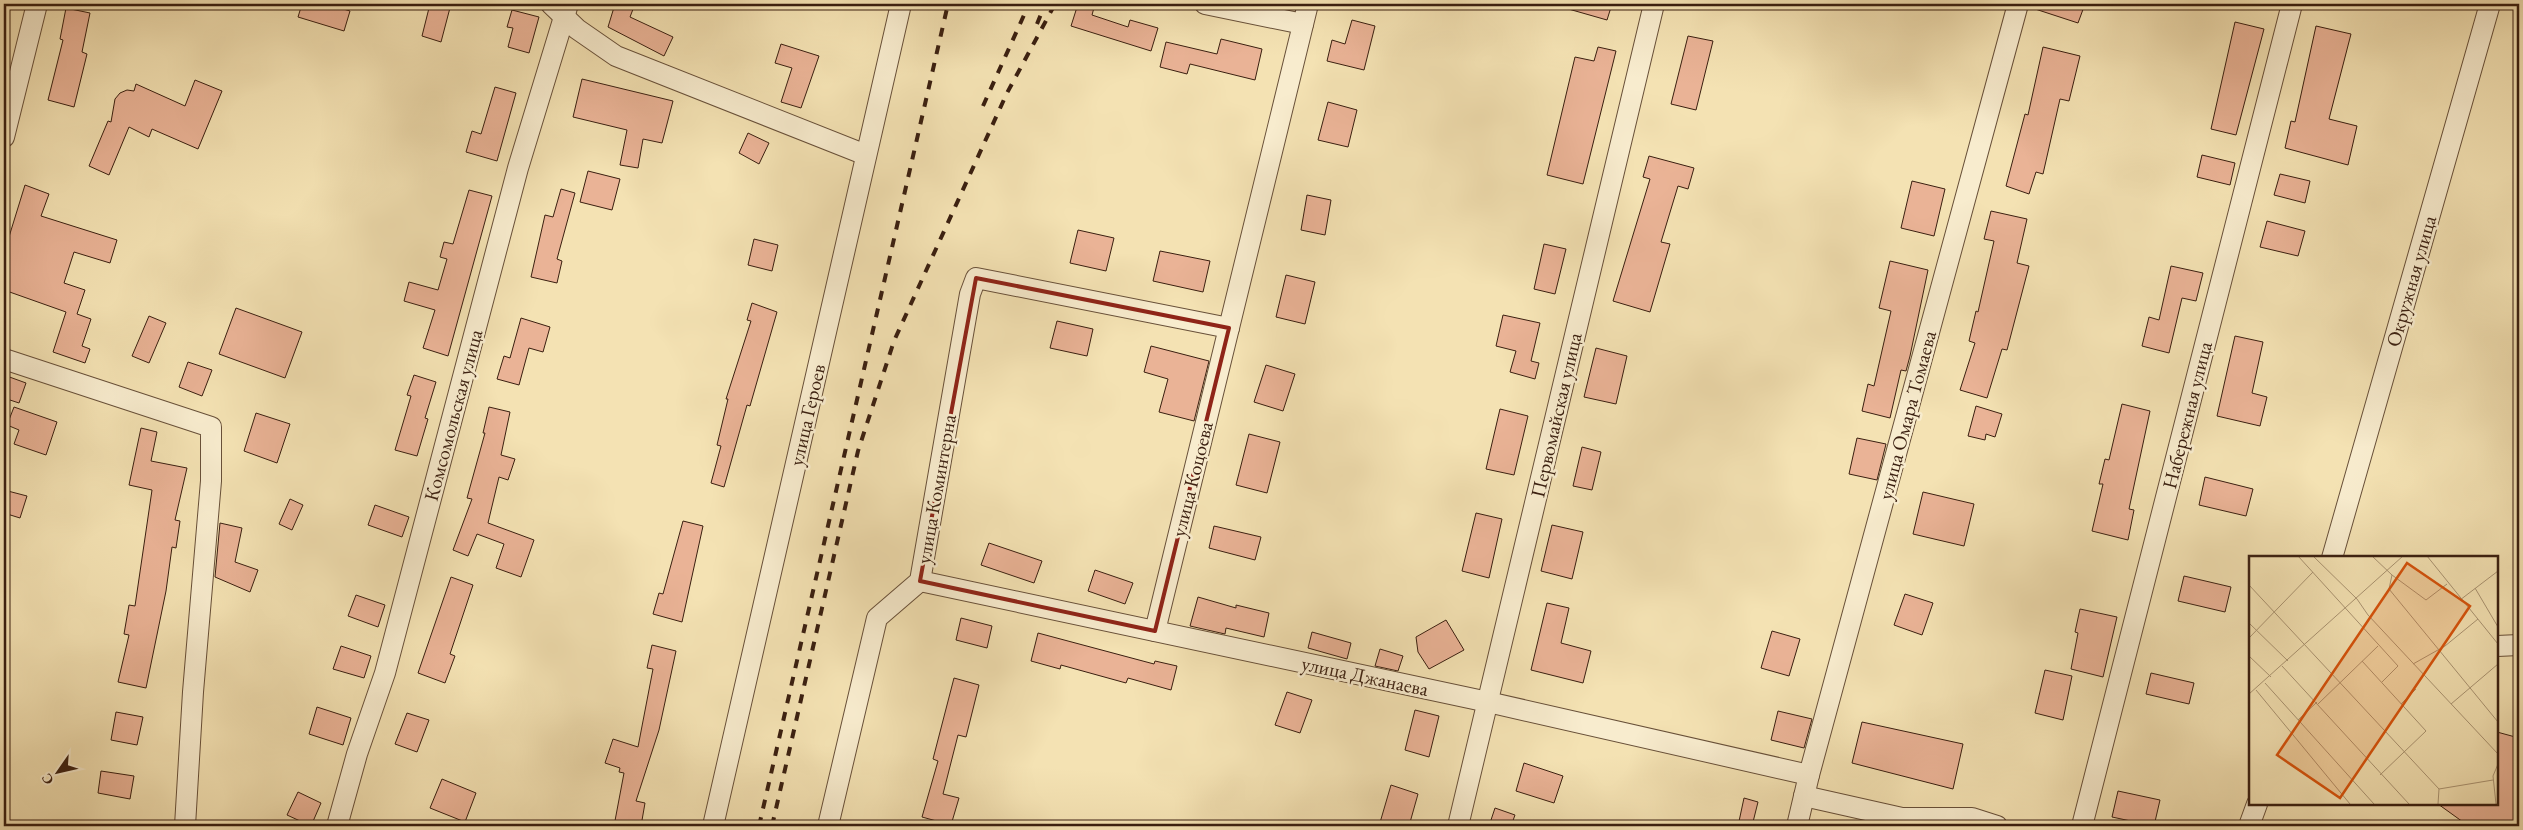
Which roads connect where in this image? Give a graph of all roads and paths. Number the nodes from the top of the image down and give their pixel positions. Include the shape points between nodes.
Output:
1 (37, 4) edge
2 (901, 4) edge
3 (1205, 4) edge
4 (1308, 4) edge
5 (1654, 4) edge
6 (2018, 4) edge
7 (2292, 4) edge
8 (2490, 4) edge
9 (561, 8) edge
10 (1303, 24) junction
11 (5, 129) edge
12 (866, 155) junction
13 (1229, 328) junction
14 (4, 359) edge
15 (2333, 556) edge
16 (920, 581) junction
17 (1156, 631) junction
18 (2519, 645) edge
19 (2498, 646) edge
20 (1488, 702) junction
21 (1809, 775) junction
22 (1804, 796) junction
23 (2256, 805) edge
24 (185, 826) edge
25 (338, 826) edge
26 (713, 826) edge
27 (828, 826) edge
28 (1458, 826) edge
29 (1797, 826) edge
30 (1997, 826) edge
31 (2082, 826) edge
32 (2249, 826) edge

1 - 11 street
2 - 12 street, улица Героев
3 - 10 street
4 - 10 street, улица Коцоева
5 - 20 street, Первомайская улица
6 - 21 street, улица Омара Томаева
7 - 31 street, Набережная улица
8 - 15 street, Окружная улица
9 - 12 street via 595,44 616,56
9 - 25 street, Комсомольская улица via 386,673 357,754
10 - 13 street, улица Коцоева
12 - 26 street, улица Героев
13 - 16 street, улица Коминтерна via 976,278 970,294
13 - 17 street, улица Коцоева
14 - 24 street via 211,427 212,481
16 - 17 street, улица Джанаева
16 - 27 street, улица Коминтерна via 877,618
17 - 20 street, улица Джанаева
18 - 19 street
20 - 21 street, улица Джанаева
20 - 28 street, Первомайская улица
21 - 22 street, улица Омара Томаева
22 - 29 street, улица Омара Томаева
22 - 30 street via 1902,818 1972,818
23 - 32 street

